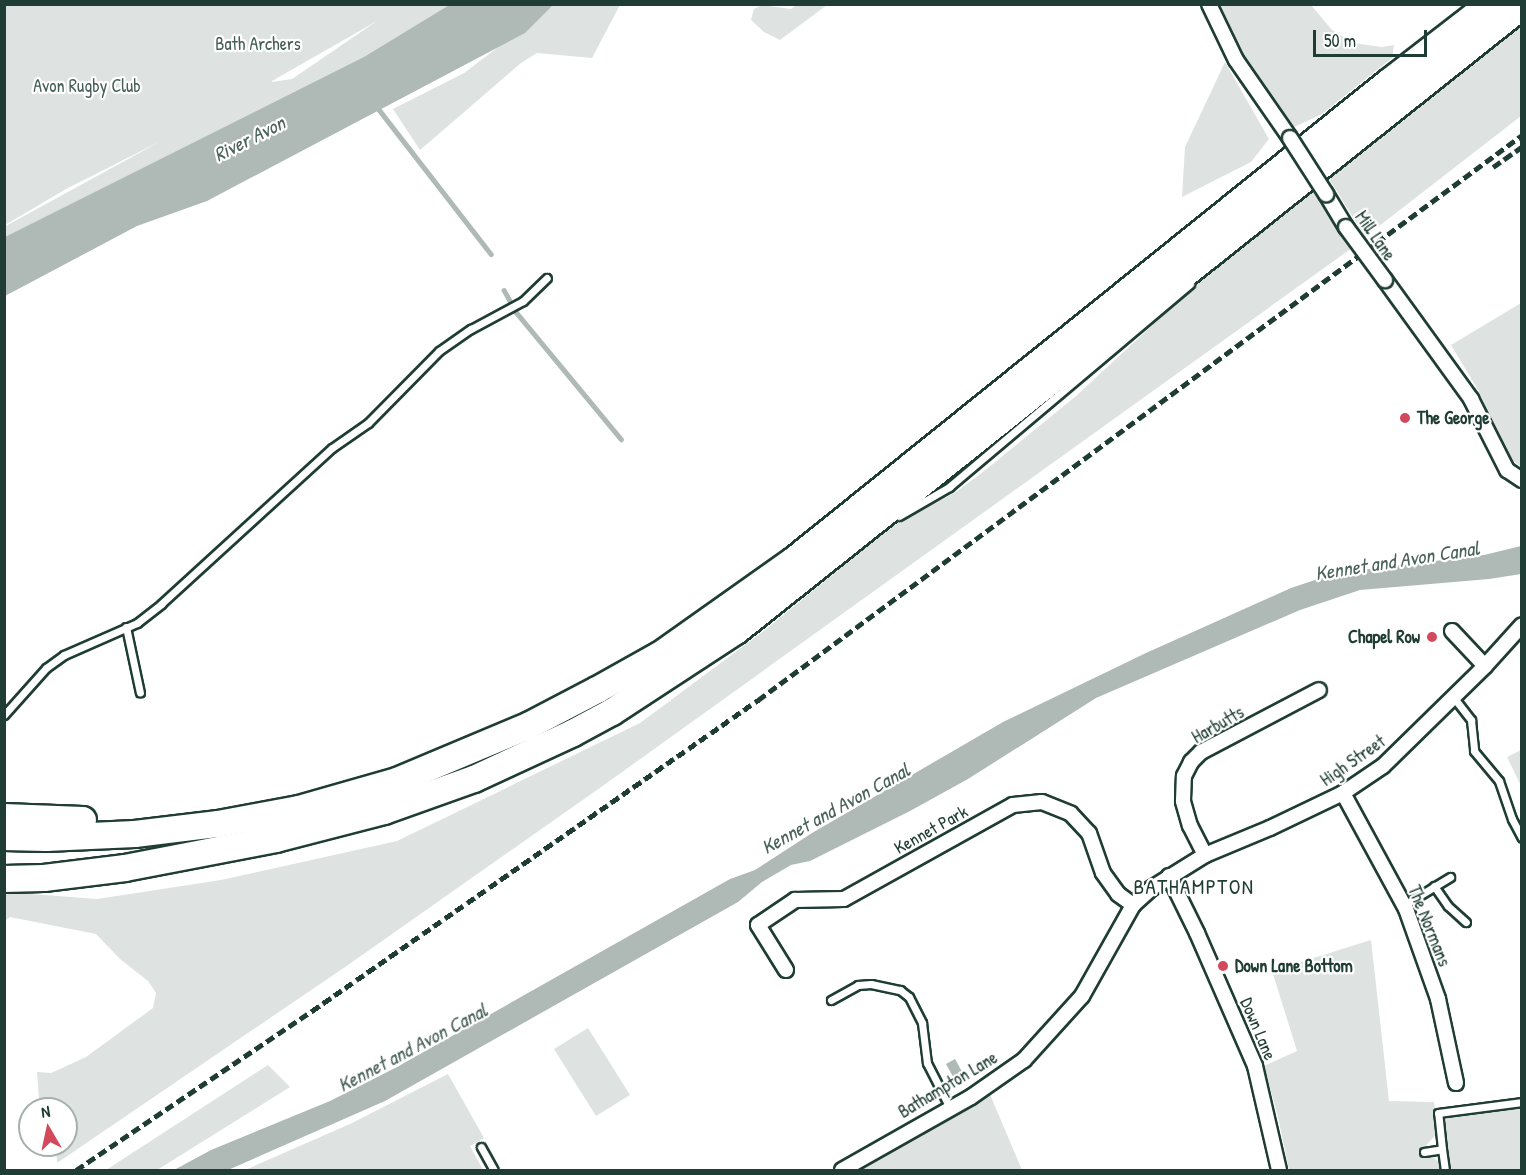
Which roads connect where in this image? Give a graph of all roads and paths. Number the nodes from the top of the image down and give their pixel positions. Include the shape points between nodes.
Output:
1 (1209, 4) edge
2 (1490, 4) edge
3 (1521, 6) edge
4 (547, 278) dead end
5 (1521, 480) edge
6 (1521, 625) edge
7 (126, 627) junction
8 (1452, 631) dead end
9 (1485, 666) junction
10 (1319, 690) dead end
11 (140, 693) dead end
12 (1454, 698) junction
13 (4, 715) edge
14 (426, 767) junction
15 (1343, 794) junction
16 (4, 817) edge
17 (4, 837) edge
18 (1521, 838) edge
19 (223, 850) junction
20 (1205, 855) junction
21 (4, 865) edge
22 (1168, 876) junction
23 (1450, 877) dead end
24 (4, 879) edge
25 (1434, 886) junction
26 (1133, 905) junction
27 (1404, 905) junction
28 (1466, 922) dead end
29 (786, 970) dead end
30 (831, 1000) dead end
31 (1456, 1083) dead end
32 (1521, 1102) edge
33 (950, 1108) junction
34 (481, 1147) dead end
35 (1442, 1149) junction
36 (1424, 1152) dead end
37 (494, 1170) edge
38 (842, 1170) edge
39 (1279, 1170) edge
40 (1445, 1170) edge

1 - 5 street, Mill Lane, bridge via 1236,60 1346,227 1471,399 1508,470
2 - 14 highway via 793,561 720,615 660,655 530,725
3 - 19 highway via 857,536 676,673 573,733 474,779 384,811
4 - 7 lane via 524,301 439,351 369,423 332,448 161,604
6 - 9 street, High Street
7 - 11 lane
7 - 13 lane via 64,655 46,668
8 - 9 street
9 - 12 street, High Street
10 - 20 street, Harbutts via 1201,752 1191,762 1184,776 1183,801
12 - 15 street, High Street via 1383,766
12 - 18 lane via 1471,720 1474,751 1499,781
14 - 16 highway via 256,808 209,814 100,820
14 - 17 highway via 352,795 218,824 135,834
15 - 20 street, High Street
15 - 27 street, The Normans
19 - 21 highway via 111,862
19 - 24 highway via 44,879
20 - 22 street, High Street
22 - 26 street, Bathampton Lane
22 - 39 street, Down Lane via 1255,1066
23 - 25 lane
25 - 27 lane
25 - 28 lane
26 - 29 street, Kennet Park via 1118,894 1103,873 1089,833 1071,814 1042,802 1013,805 844,899 795,900 758,925
26 - 33 street, Bathampton Lane via 1082,996 1058,1025 1024,1060
27 - 31 street, The Normans via 1438,999
30 - 33 lane via 858,985 871,984 900,990 909,997 922,1023 927,1064
32 - 35 lane via 1437,1113
33 - 38 street, Bathampton Lane
34 - 37 lane
35 - 36 lane
35 - 40 lane

